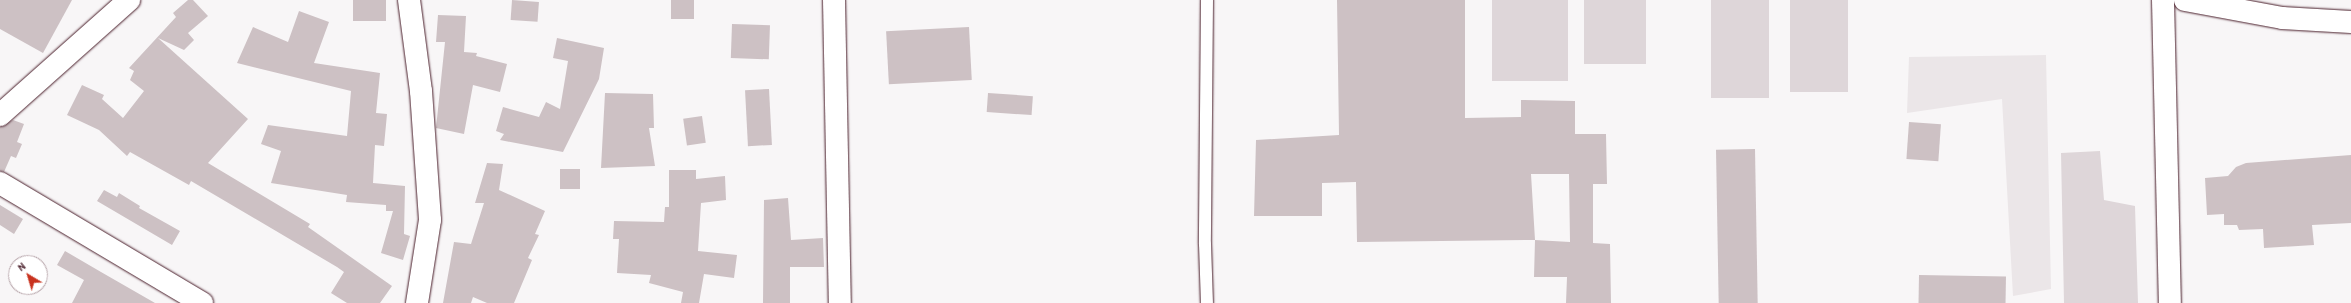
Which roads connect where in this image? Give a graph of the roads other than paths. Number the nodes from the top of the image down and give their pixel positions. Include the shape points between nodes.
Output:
1 (129, 0) edge
2 (409, 0) edge
3 (834, 0) edge
4 (1207, 0) edge
5 (2163, 0) edge
6 (2185, 0) edge
7 (2351, 22) edge
8 (0, 115) edge
9 (0, 183) edge
10 (202, 303) edge
11 (417, 303) edge
12 (840, 303) edge
13 (1207, 303) edge
14 (2170, 303) edge

1 - 8 street
2 - 11 street via 421,91 430,220
3 - 12 street
4 - 13 lane
5 - 14 street
6 - 7 street via 2282,18
9 - 10 street

